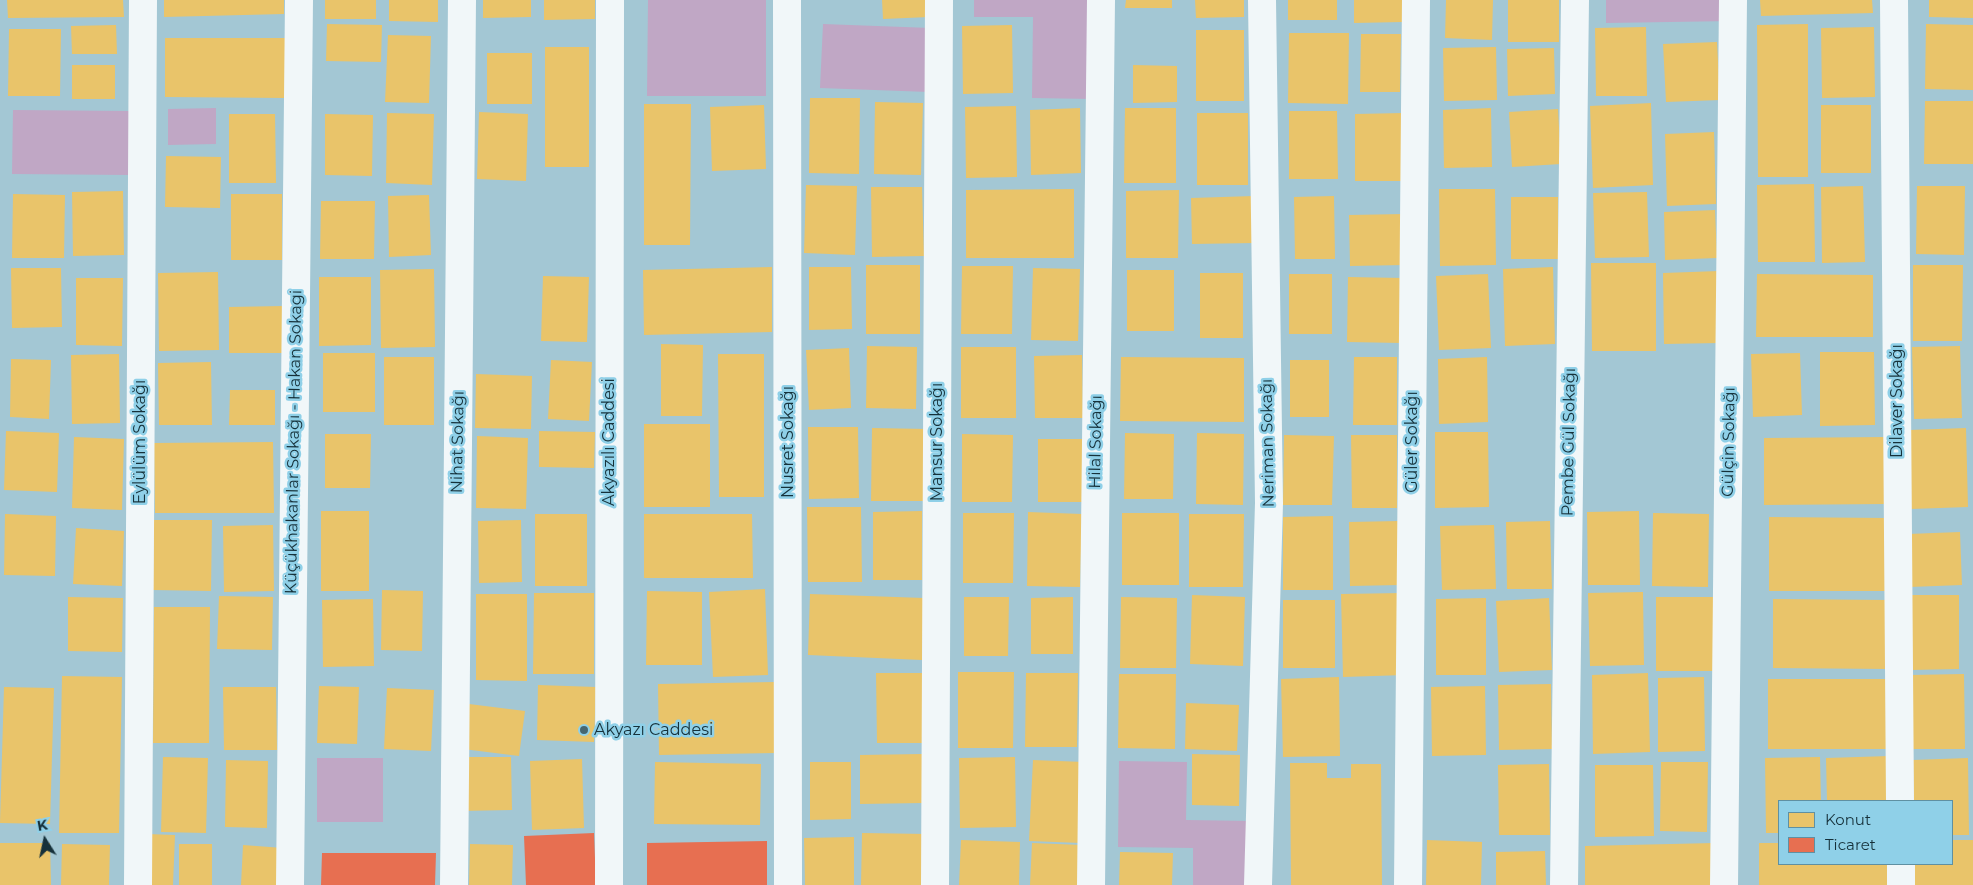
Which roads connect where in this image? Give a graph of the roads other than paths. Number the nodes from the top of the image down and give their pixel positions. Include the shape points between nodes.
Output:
1 (143, 0) edge
2 (299, 0) edge
3 (462, 0) edge
4 (610, 0) edge
5 (788, 0) edge
6 (939, 0) edge
7 (1101, 0) edge
8 (1262, 0) edge
9 (1416, 0) edge
10 (1575, 0) edge
11 (1733, 0) edge
12 (1894, 0) edge
13 (1900, 800) edge
14 (1901, 865) edge
15 (138, 885) edge
16 (290, 885) edge
17 (454, 885) edge
18 (608, 885) edge
19 (788, 885) edge
20 (935, 885) edge
21 (1091, 885) edge
22 (1258, 885) edge
23 (1408, 885) edge
24 (1564, 885) edge
25 (1724, 885) edge
26 (1901, 885) edge

1 - 15 street, Eylülüm Sokağı
2 - 16 street, Küçükhakanlar Sokağı - Hakan Sokagi
3 - 17 street, Nihat Sokağı
4 - 18 street, Akyazılı Caddesi
5 - 19 street, Nusret Sokağı
6 - 20 street, Mansur Sokağı
7 - 21 street, Hilal Sokağı
8 - 22 street, Neriman Sokağı via 1269,503
9 - 23 street, Güler Sokağı
10 - 24 street, Pembe Gül Sokağı
11 - 25 street, Gülçin Sokağı
12 - 13 street, Dilaver Sokağı
14 - 26 street

